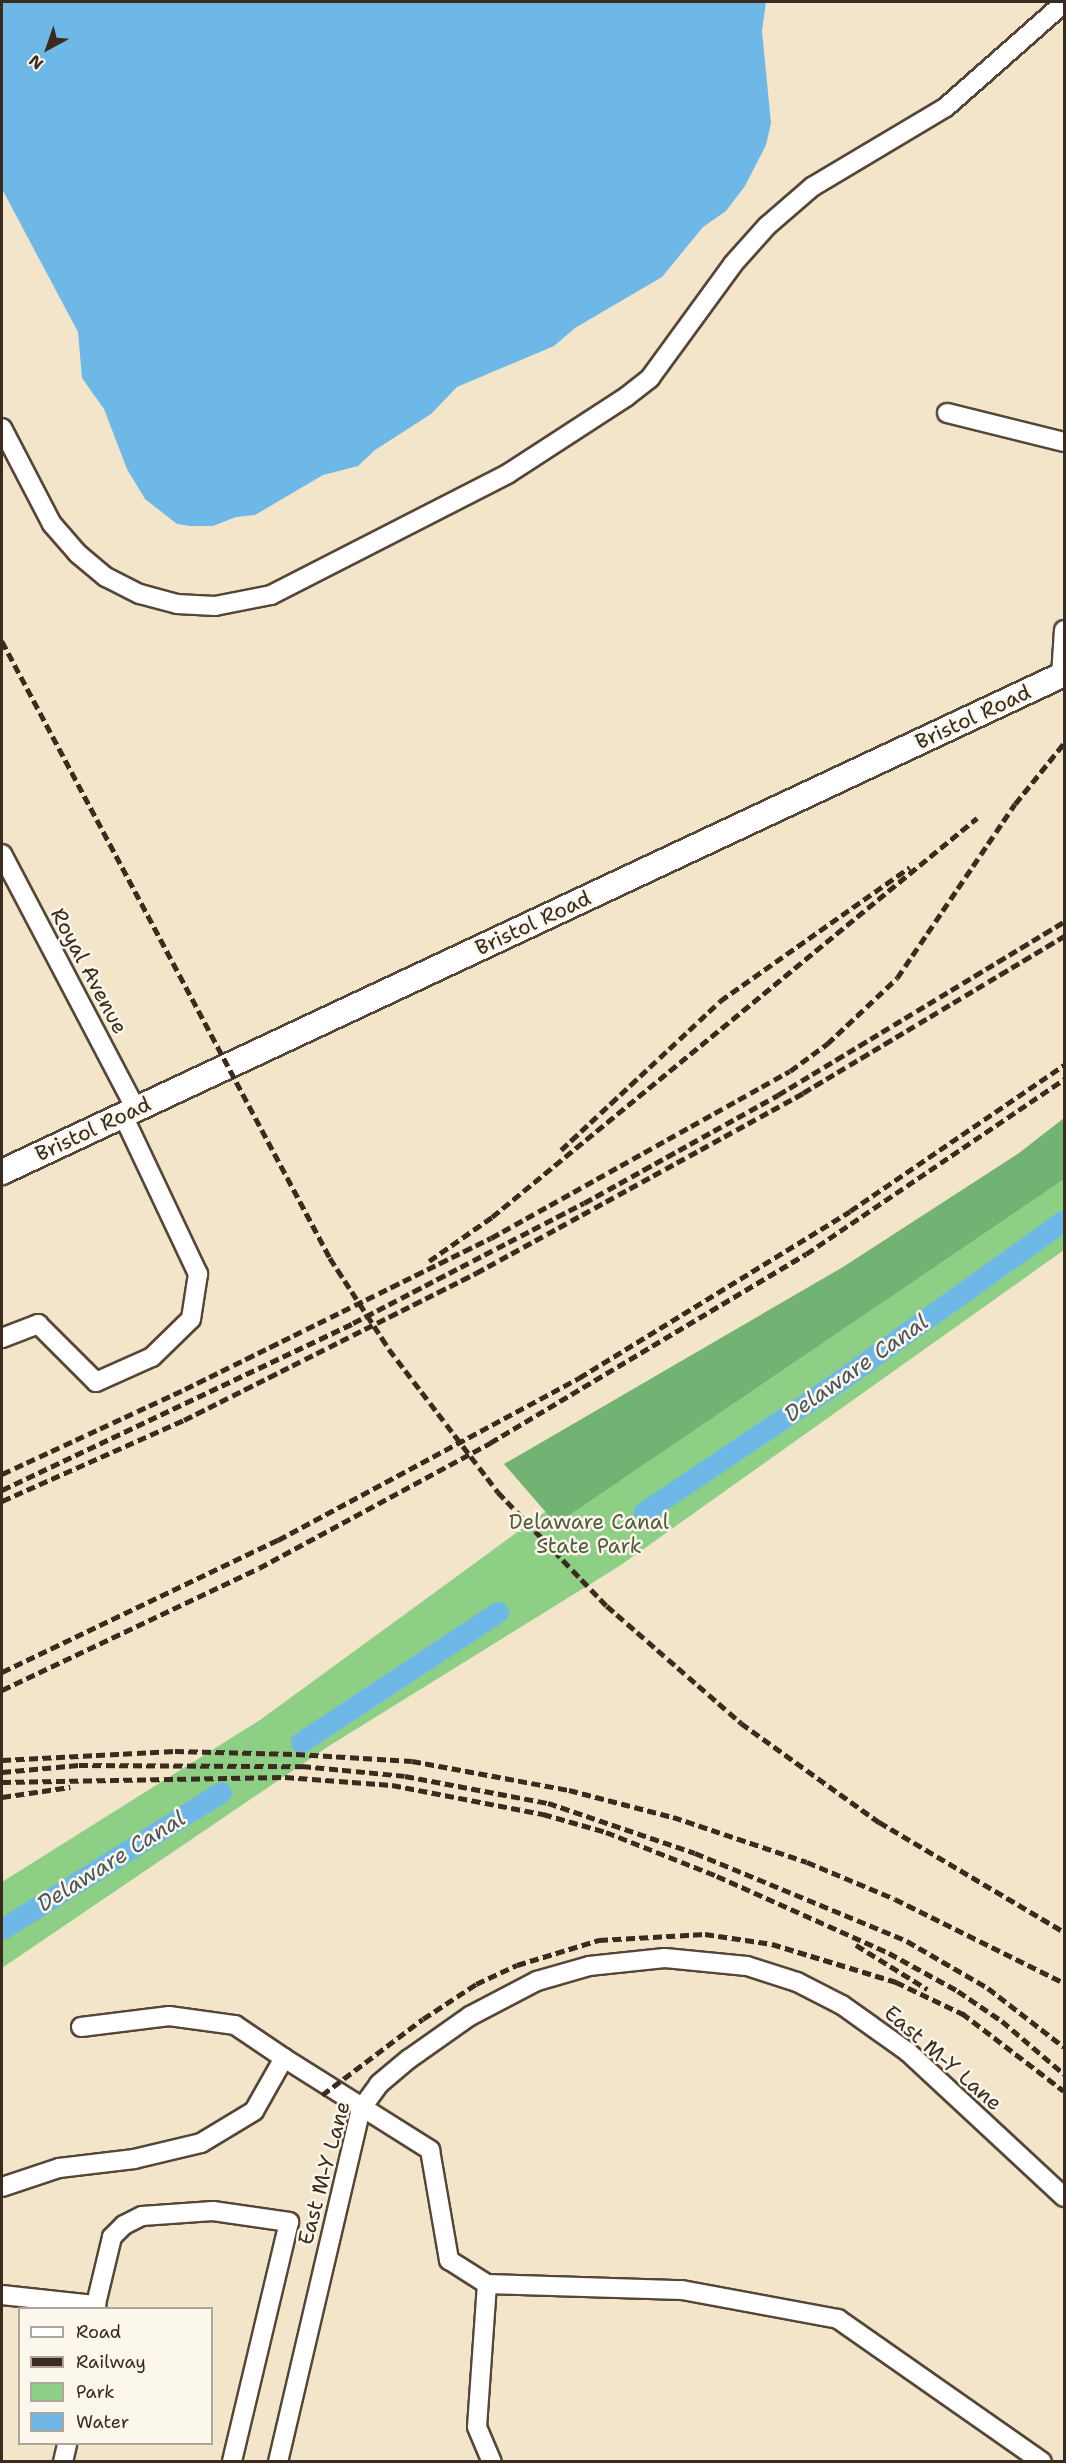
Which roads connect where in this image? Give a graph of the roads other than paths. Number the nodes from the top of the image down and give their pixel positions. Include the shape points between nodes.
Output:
1 (1065, 3) edge
2 (947, 413) dead end
3 (2, 428) edge
4 (1065, 442) edge
5 (1065, 630) edge
6 (1063, 675) edge
7 (2, 854) edge
8 (130, 1112) junction
9 (2, 1172) edge
10 (2, 1338) edge
11 (81, 2027) dead end
12 (284, 2058) junction
13 (361, 2109) junction
14 (2, 2187) edge
15 (1065, 2197) edge
16 (487, 2284) junction
17 (2, 2295) edge
18 (96, 2307) edge
19 (67, 2445) edge
20 (63, 2462) edge
21 (232, 2462) edge
22 (278, 2462) edge
23 (492, 2462) edge
24 (1042, 2462) edge

1 - 3 street via 946,107 812,187 767,226 656,370 626,397 509,473 271,595 225,605 177,604 141,594 106,577 77,553 52,524
2 - 4 street
5 - 6 street
6 - 8 main road, Bristol Road
7 - 8 street, Royal Avenue
8 - 9 main road, Bristol Road
8 - 10 street, Royal Avenue via 198,1274 190,1319 152,1357 96,1382 38,1324
11 - 12 street via 169,2016 235,2025
12 - 13 street
12 - 14 street via 254,2111 201,2143 134,2159 59,2168
13 - 15 street, East M-Y Lane via 379,2084 409,2059 470,2016 537,1981 589,1966 642,1958 720,1961 797,1982 865,2020 908,2052
13 - 16 street via 430,2150 449,2260
13 - 22 street, East M-Y Lane
16 - 23 street via 477,2427
16 - 24 street via 682,2290 838,2319
17 - 18 street
18 - 21 street via 112,2237 124,2224 142,2216 213,2211 289,2222
19 - 20 street

